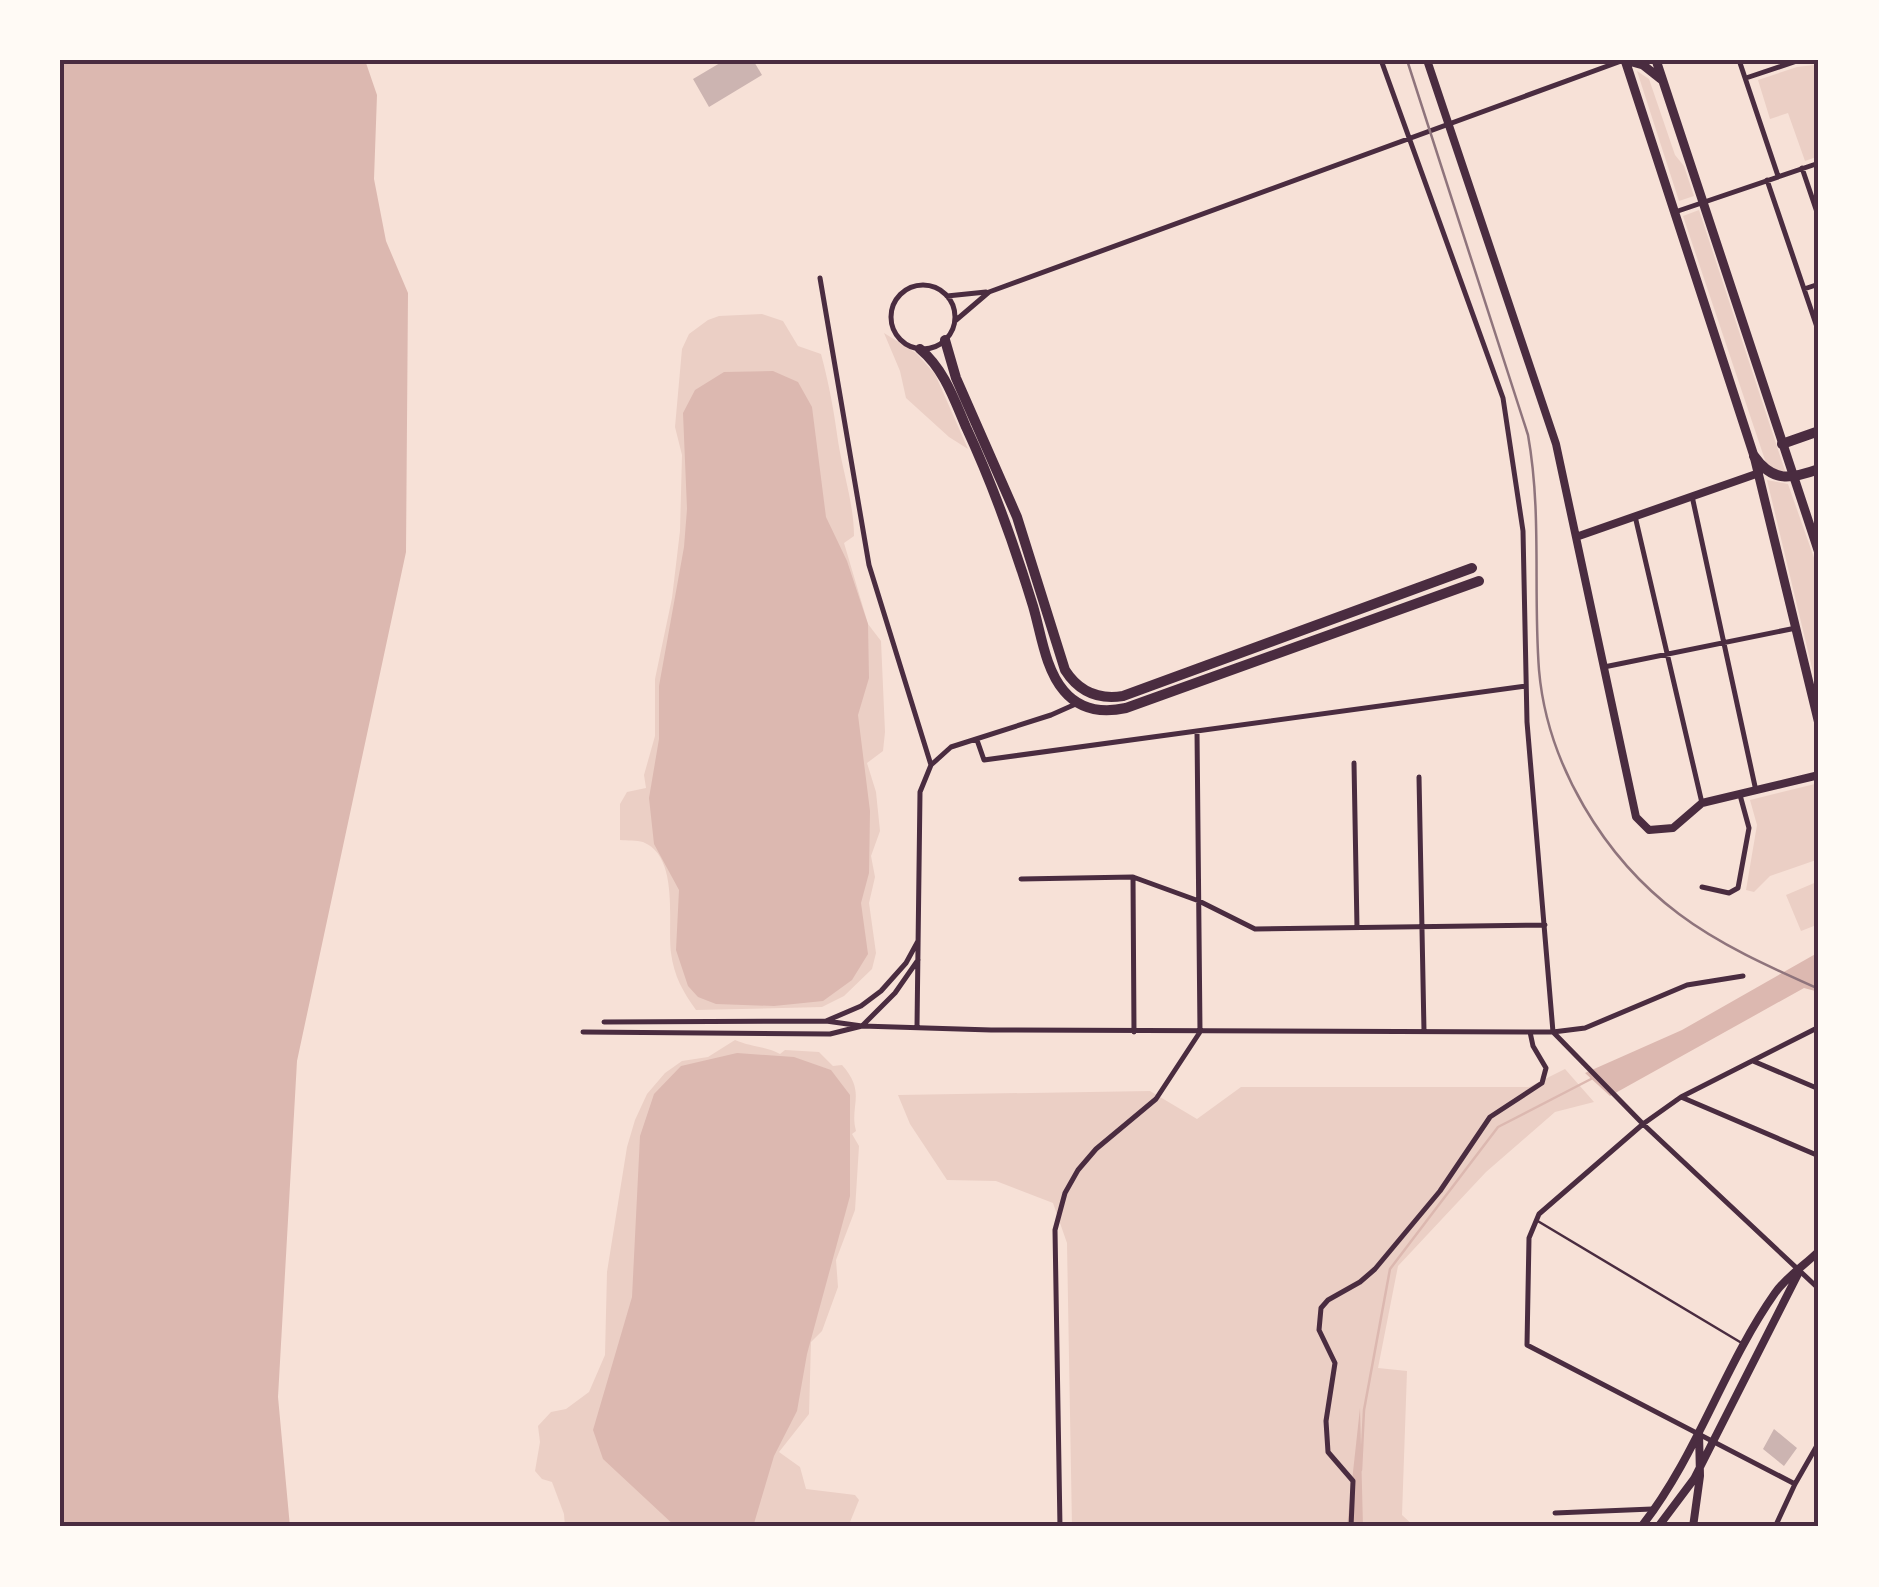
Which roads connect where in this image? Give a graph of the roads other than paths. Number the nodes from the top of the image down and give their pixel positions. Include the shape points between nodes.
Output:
1 (1380, 60) edge
2 (1427, 60) edge
3 (1625, 60) edge
4 (1656, 60) edge
5 (1739, 60) edge
6 (1800, 60) edge
7 (1745, 78) junction
8 (1664, 82) junction
9 (1449, 124) junction
10 (1409, 139) junction
11 (1819, 163) edge
12 (1802, 168) junction
13 (1778, 176) junction
14 (1768, 180) junction
15 (1703, 202) junction
16 (1675, 212) junction
17 (1819, 218) edge
18 (820, 278) dead end
19 (1819, 284) edge
20 (1804, 289) junction
21 (989, 292) junction
22 (947, 296) junction
23 (954, 322) junction
24 (1819, 333) edge
25 (945, 340) junction
26 (920, 349) junction
27 (1819, 431) edge
28 (1782, 444) junction
29 (1754, 456) junction
30 (1819, 470) edge
31 (1759, 473) junction
32 (1794, 478) junction
33 (1692, 496) junction
34 (1635, 516) junction
35 (1576, 538) junction
36 (1819, 553) edge
37 (1472, 568) dead end
38 (1479, 581) dead end
39 (1796, 628) junction
40 (1726, 644) junction
41 (1668, 655) junction
42 (1604, 667) junction
43 (1526, 686) junction
44 (1091, 694) junction
45 (1078, 703) junction
46 (1819, 724) edge
47 (1197, 732) junction
48 (977, 740) junction
49 (1354, 763) dead end
50 (931, 765) junction
51 (1819, 775) edge
52 (1419, 776) dead end
53 (1756, 791) junction
54 (1740, 795) junction
55 (1702, 803) junction
56 (1133, 877) junction
57 (1021, 879) dead end
58 (1702, 887) dead end
59 (1199, 902) junction
60 (1545, 925) junction
61 (1423, 927) junction
62 (1357, 928) junction
63 (919, 938) junction
64 (919, 959) junction
65 (1743, 976) dead end
66 (604, 1022) dead end
67 (826, 1022) junction
68 (862, 1026) junction
69 (917, 1027) junction
70 (1819, 1027) edge
71 (584, 1032) dead end
72 (1134, 1032) junction
73 (1200, 1032) junction
74 (1424, 1032) junction
75 (1530, 1032) junction
76 (1552, 1032) junction
77 (1752, 1060) junction
78 (1819, 1089) edge
79 (1681, 1097) junction
80 (1643, 1124) junction
81 (1819, 1156) edge
82 (1535, 1220) junction
83 (1819, 1251) edge
84 (1800, 1271) junction
85 (1819, 1289) edge
86 (1744, 1344) junction
87 (1698, 1433) junction
88 (1712, 1440) junction
89 (1819, 1442) edge
90 (1700, 1466) junction
91 (1794, 1484) junction
92 (1655, 1509) junction
93 (1555, 1513) dead end
94 (1060, 1527) edge
95 (1352, 1527) edge
96 (1641, 1527) edge
97 (1658, 1527) edge
98 (1693, 1527) edge
99 (1775, 1527) edge

1 - 10 street
2 - 9 street
3 - 8 main road
3 - 9 street
3 - 16 main road
4 - 8 main road
5 - 7 street
6 - 7 street
7 - 13 street
8 - 15 main road
9 - 10 street
9 - 35 street via 1556,444
10 - 21 street
10 - 43 street via 1503,398 1523,531
11 - 12 street
12 - 13 street
12 - 17 street
13 - 14 street
14 - 15 street
14 - 20 street
15 - 16 street
15 - 28 main road
16 - 29 main road
18 - 50 street via 870,565
19 - 20 street
20 - 24 street
21 - 22 street
21 - 23 street
22 - 23 street
22 - 26 street via 922,285 894,301 894,332
23 - 25 street
25 - 26 street
25 - 44 highway via 1016,518 1065,670
26 - 45 highway via 941,373 986,471 1051,669
27 - 28 highway
28 - 32 main road
29 - 31 main road
29 - 32 highway via 1772,475
30 - 32 highway
31 - 33 street
31 - 39 main road
32 - 36 main road
33 - 34 street
33 - 40 street
34 - 35 street
34 - 41 street
35 - 42 street
37 - 44 highway via 1123,696
38 - 45 highway via 1126,708
39 - 40 street
39 - 46 main road
40 - 41 street
40 - 53 street
41 - 42 street
41 - 55 street
42 - 55 street via 1634,813 1649,830 1673,828
43 - 47 street
43 - 60 street
44 - 45 highway
45 - 48 street
47 - 48 street via 984,760
47 - 59 street
48 - 50 street via 951,747
49 - 62 street
50 - 63 street via 920,792
51 - 53 street
52 - 61 street
53 - 54 street
54 - 55 street
54 - 58 street via 1749,828 1738,888 1729,893
56 - 57 street
56 - 59 street
56 - 72 street
59 - 62 street via 1255,929
59 - 73 street
60 - 61 street
60 - 76 street
61 - 62 street
61 - 74 street
63 - 64 street
63 - 67 street via 881,991
64 - 68 street
64 - 69 street
65 - 76 street via 1686,984 1585,1028
66 - 67 street
67 - 68 street
68 - 69 street
68 - 71 street via 830,1034
69 - 72 street
70 - 77 street
72 - 73 street
73 - 74 street
73 - 94 street via 1156,1099 1086,1159 1057,1217
74 - 75 street
75 - 76 street
75 - 95 street via 1545,1063 1542,1083 1490,1117 1375,1269 1319,1313 1335,1363 1328,1452 1352,1481
76 - 80 street
77 - 78 street
77 - 79 street
79 - 80 street
79 - 81 street
80 - 82 street
80 - 84 street
82 - 86 lane
82 - 87 street via 1527,1344
83 - 84 street
84 - 85 street
84 - 86 street via 1775,1293
84 - 88 street
86 - 87 street
87 - 88 street
87 - 90 street
87 - 92 street
88 - 90 street
88 - 91 street
89 - 91 street
90 - 97 street
90 - 98 street
91 - 99 street
92 - 93 street
92 - 96 street

